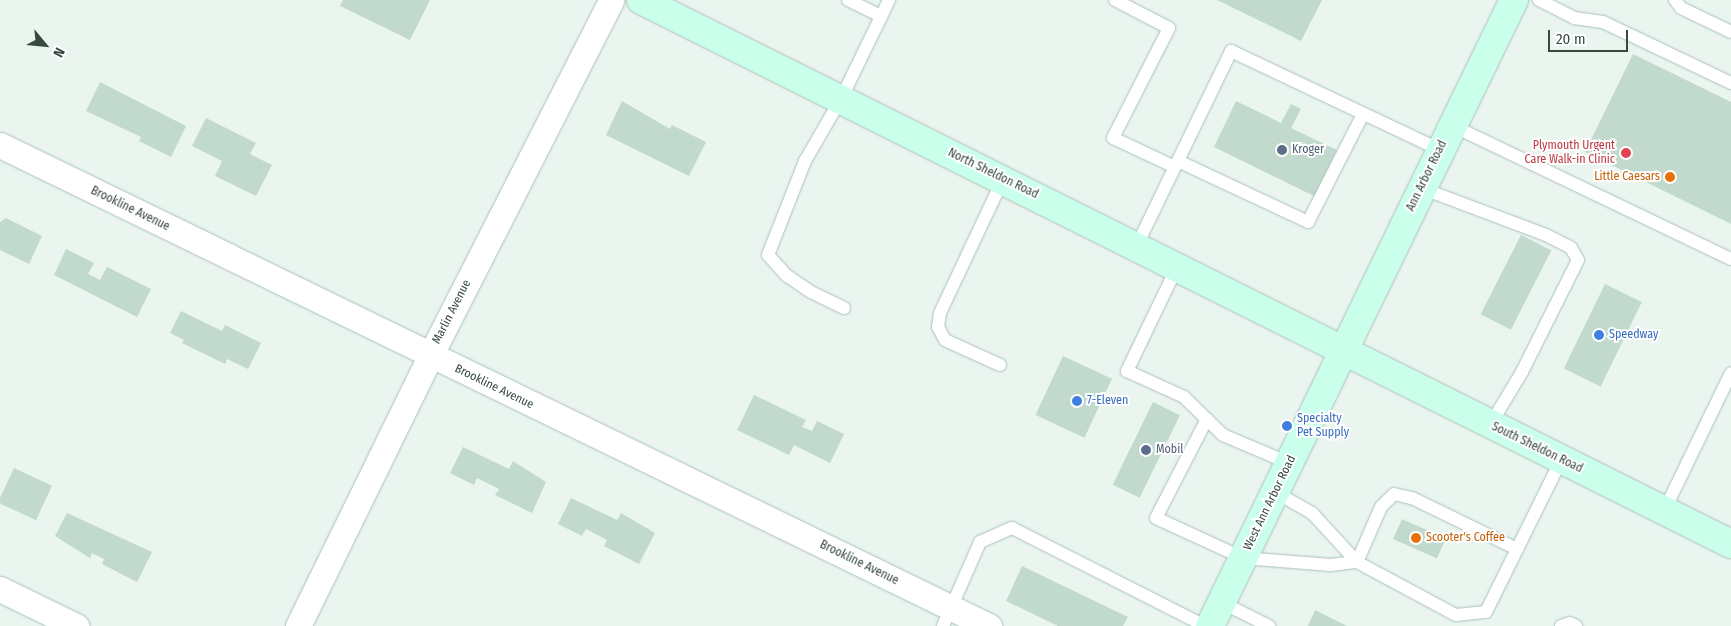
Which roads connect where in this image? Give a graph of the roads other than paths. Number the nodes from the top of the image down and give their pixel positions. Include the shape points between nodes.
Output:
1 (611, 0) edge
2 (641, 0) edge
3 (848, 0) edge
4 (890, 0) edge
5 (1115, 0) edge
6 (1514, 0) edge
7 (1539, 0) edge
8 (1675, 0) edge
9 (881, 16) junction
10 (1731, 32) edge
11 (1731, 83) edge
12 (841, 99) junction
13 (1362, 114) junction
14 (1452, 125) junction
15 (0, 145) edge
16 (1440, 150) junction
17 (1176, 164) junction
18 (1002, 179) junction
19 (1421, 188) junction
20 (1137, 245) junction
21 (1731, 259) edge
22 (1178, 266) junction
23 (844, 308) dead end
24 (1342, 352) junction
25 (430, 356) junction
26 (1000, 364) dead end
27 (1731, 373) edge
28 (1206, 419) junction
29 (1490, 425) junction
30 (1561, 460) junction
31 (1289, 463) junction
32 (1275, 492) junction
33 (1664, 511) junction
34 (1731, 544) edge
35 (1517, 549) junction
36 (1243, 558) junction
37 (1357, 562) junction
38 (0, 589) edge
39 (1215, 614) edge
40 (948, 617) edge
41 (76, 626) edge
42 (298, 626) edge
43 (989, 626) edge
44 (1205, 626) edge
45 (1269, 626) edge
46 (1561, 626) edge
47 (1576, 626) edge

1 - 25 street, Marlin Avenue
2 - 12 main road, North Sheldon Road
3 - 9 lane
4 - 9 lane
5 - 17 lane via 1169,28 1114,138
6 - 14 main road, Ann Arbor Road
7 - 11 lane via 1574,18 1603,22
8 - 10 lane via 1682,8
9 - 12 lane
12 - 18 main road, North Sheldon Road
12 - 23 lane via 805,160 768,255 787,276
13 - 16 lane
13 - 17 lane via 1308,222
13 - 17 lane via 1232,51
14 - 16 main road, Ann Arbor Road
14 - 21 lane
15 - 25 street, Brookline Avenue
16 - 19 main road, Ann Arbor Road
17 - 20 lane
18 - 20 main road, North Sheldon Road
18 - 26 lane via 940,313 938,327 945,340
19 - 24 main road, Ann Arbor Road
19 - 29 lane via 1546,235 1571,248 1578,260 1522,372
20 - 22 main road, North Sheldon Road
22 - 24 main road, North Sheldon Road
22 - 28 lane via 1127,371 1184,397
24 - 29 main road, South Sheldon Road
24 - 31 main road, West Ann Arbor Road
25 - 40 street, Brookline Avenue
25 - 42 street, Marlin Avenue
27 - 33 lane
28 - 31 lane via 1222,435
28 - 36 lane via 1156,518
29 - 30 main road, South Sheldon Road
30 - 33 main road, South Sheldon Road
30 - 35 lane
31 - 32 main road, West Ann Arbor Road
32 - 36 main road, West Ann Arbor Road
32 - 37 lane via 1312,513
33 - 34 main road, South Sheldon Road
35 - 37 lane via 1486,612 1456,615
35 - 37 lane via 1412,498 1394,494 1381,507
36 - 37 lane via 1331,565
36 - 39 main road, West Ann Arbor Road
38 - 41 street
39 - 45 lane
40 - 43 street, Brookline Avenue
40 - 44 lane via 980,542 1012,528
46 - 47 lane via 1570,623

